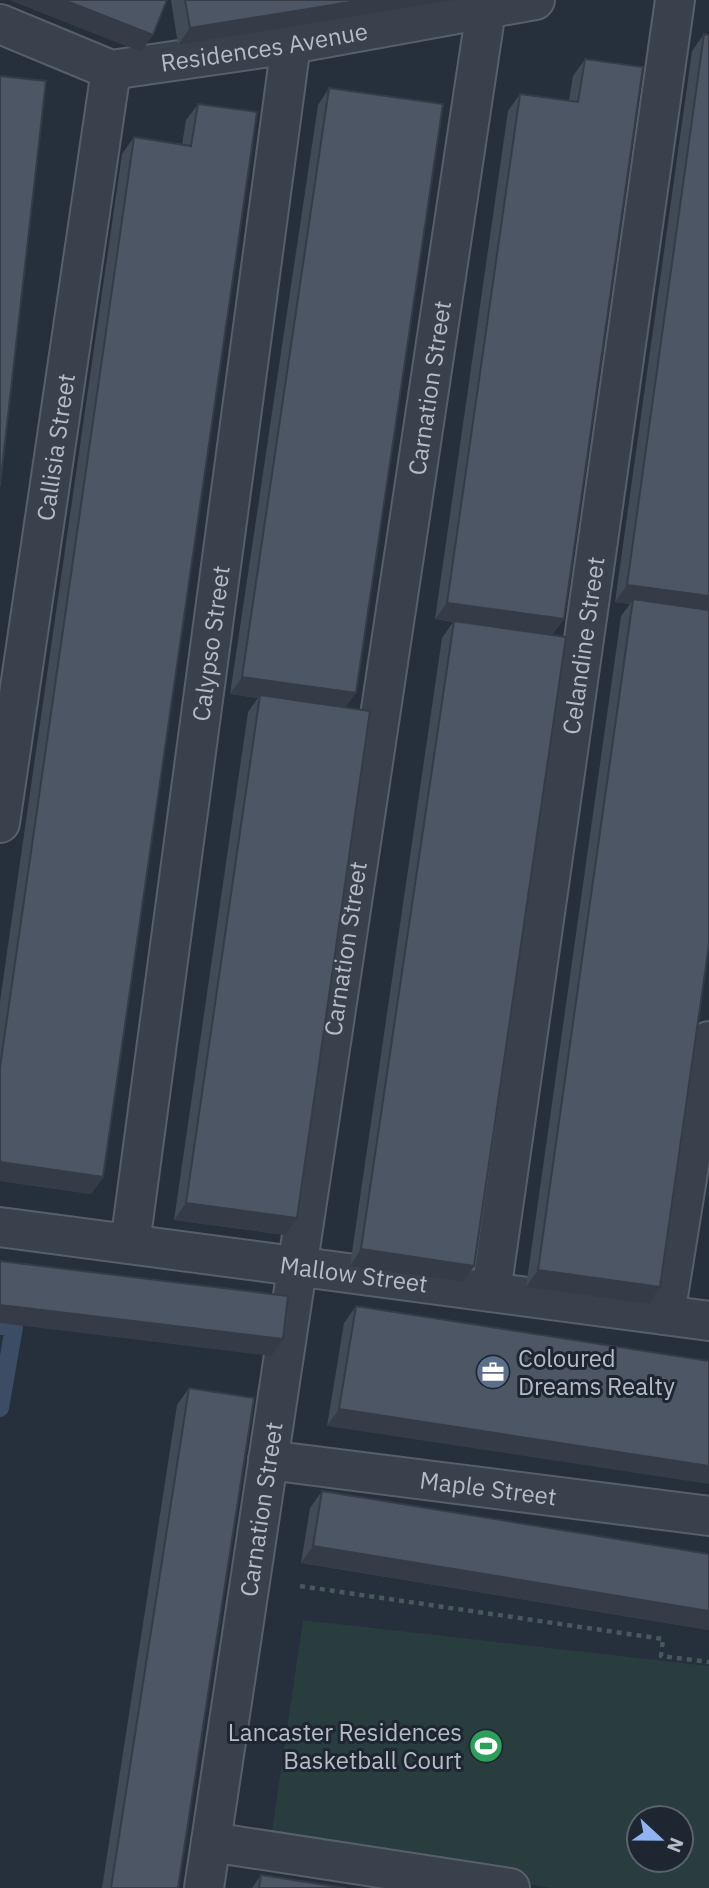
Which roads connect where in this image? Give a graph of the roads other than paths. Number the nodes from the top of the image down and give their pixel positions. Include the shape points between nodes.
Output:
1 (535, 0) edge
2 (675, 0) edge
3 (486, 10) junction
4 (0, 24) edge
5 (291, 44) junction
6 (111, 70) junction
7 (0, 823) edge
8 (709, 1041) edge
9 (0, 1227) edge
10 (130, 1244) junction
11 (298, 1266) junction
12 (491, 1292) junction
13 (665, 1315) junction
14 (709, 1321) edge
15 (268, 1460) junction
16 (709, 1516) edge
17 (211, 1842) junction
18 (401, 1880) edge
19 (204, 1888) edge
20 (510, 1888) edge

1 - 3 street, Residences Avenue
2 - 12 street, Celandine Street
3 - 5 street, Residences Avenue
3 - 11 street, Carnation Street
4 - 6 street
5 - 6 street, Residences Avenue
5 - 10 street, Calypso Street
6 - 7 street, Callisia Street
8 - 13 street
9 - 10 street, Mallow Street
10 - 11 street, Mallow Street
11 - 12 street, Mallow Street
11 - 15 street, Carnation Street
12 - 13 street, Mallow Street
13 - 14 street, Mallow Street
15 - 16 street, Maple Street
15 - 17 street, Carnation Street
17 - 18 street
17 - 19 street, Carnation Street
18 - 20 street

